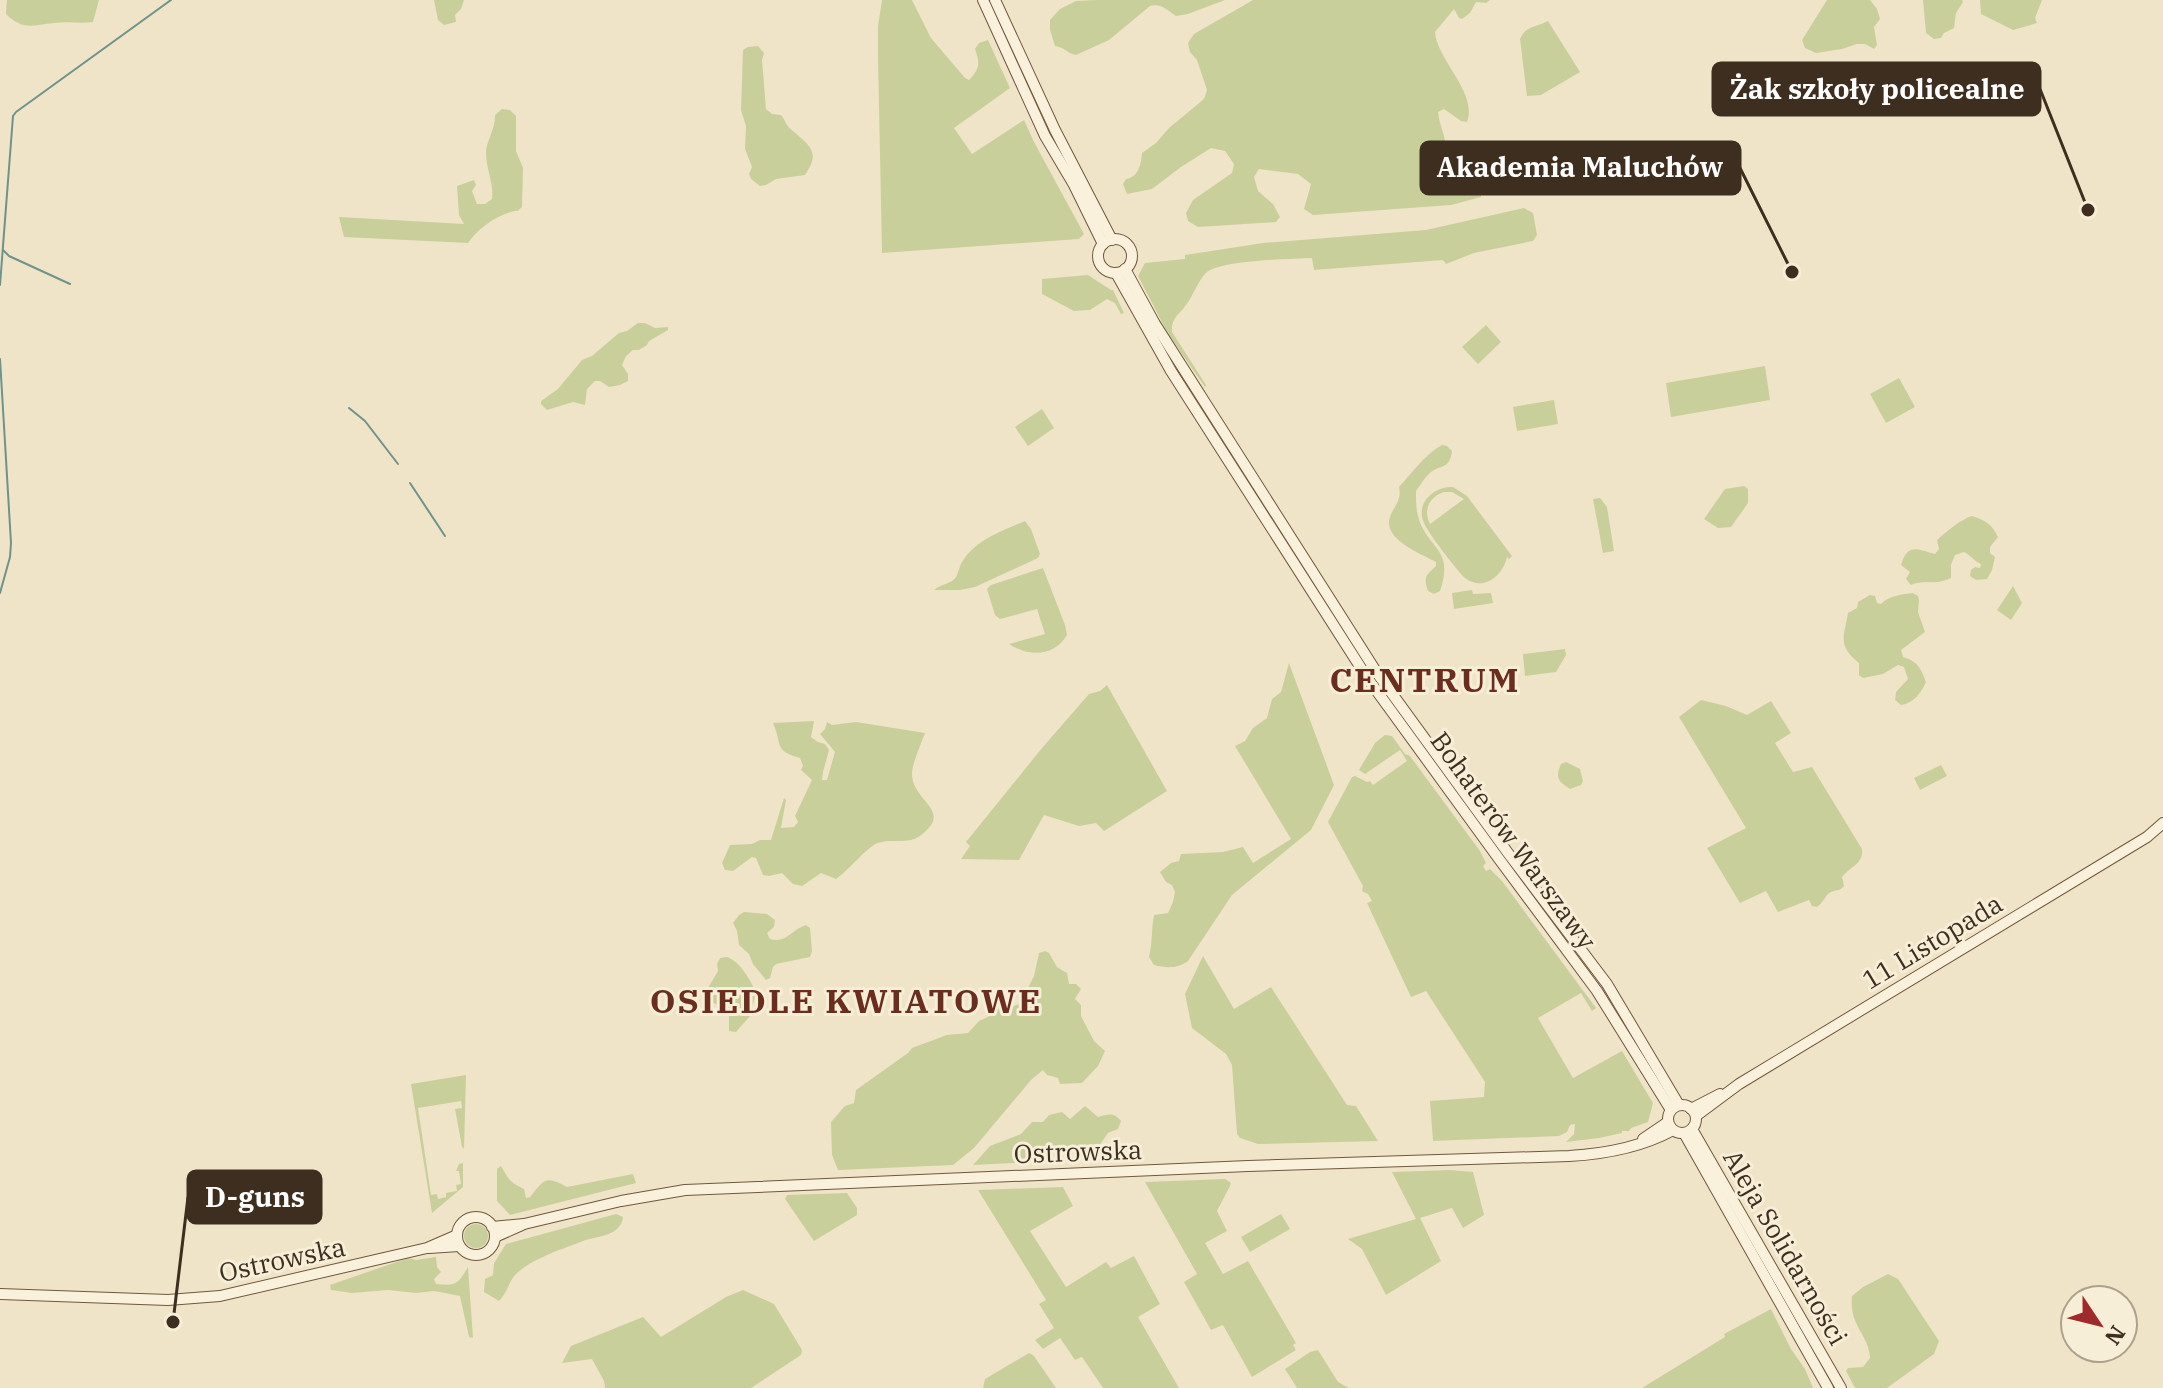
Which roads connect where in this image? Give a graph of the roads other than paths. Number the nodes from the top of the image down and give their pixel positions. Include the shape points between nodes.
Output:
1 (983, 0) edge
2 (995, 0) edge
3 (1107, 242) junction
4 (1120, 271) junction
5 (2163, 823) edge
6 (2163, 832) edge
7 (2147, 837) junction
8 (1675, 1107) junction
9 (1694, 1112) junction
10 (1679, 1128) junction
11 (493, 1232) junction
12 (458, 1241) junction
13 (0, 1294) edge
14 (1828, 1388) edge
15 (1841, 1388) edge

1 - 3 main road via 1045,136
2 - 3 main road
3 - 4 main road via 1099,251 1099,262 1106,270
3 - 4 main road via 1122,241 1129,248 1131,258
4 - 8 main road, Bohaterów Warszawy via 1377,673 1607,984
5 - 7 main road, 11 Listopada
6 - 7 main road, 11 Listopada
7 - 9 main road, 11 Listopada
8 - 9 main road
8 - 10 main road via 1669,1113
9 - 10 main road via 1695,1123
10 - 11 main road, Ostrowska via 1615,1150 1569,1156 685,1190
10 - 14 main road, Aleja Solidarności
10 - 15 main road, Aleja Solidarności
11 - 12 main road via 493,1244 482,1254 469,1254
11 - 12 main road via 481,1218 472,1218 461,1224
12 - 13 main road, Ostrowska via 220,1296 159,1300

